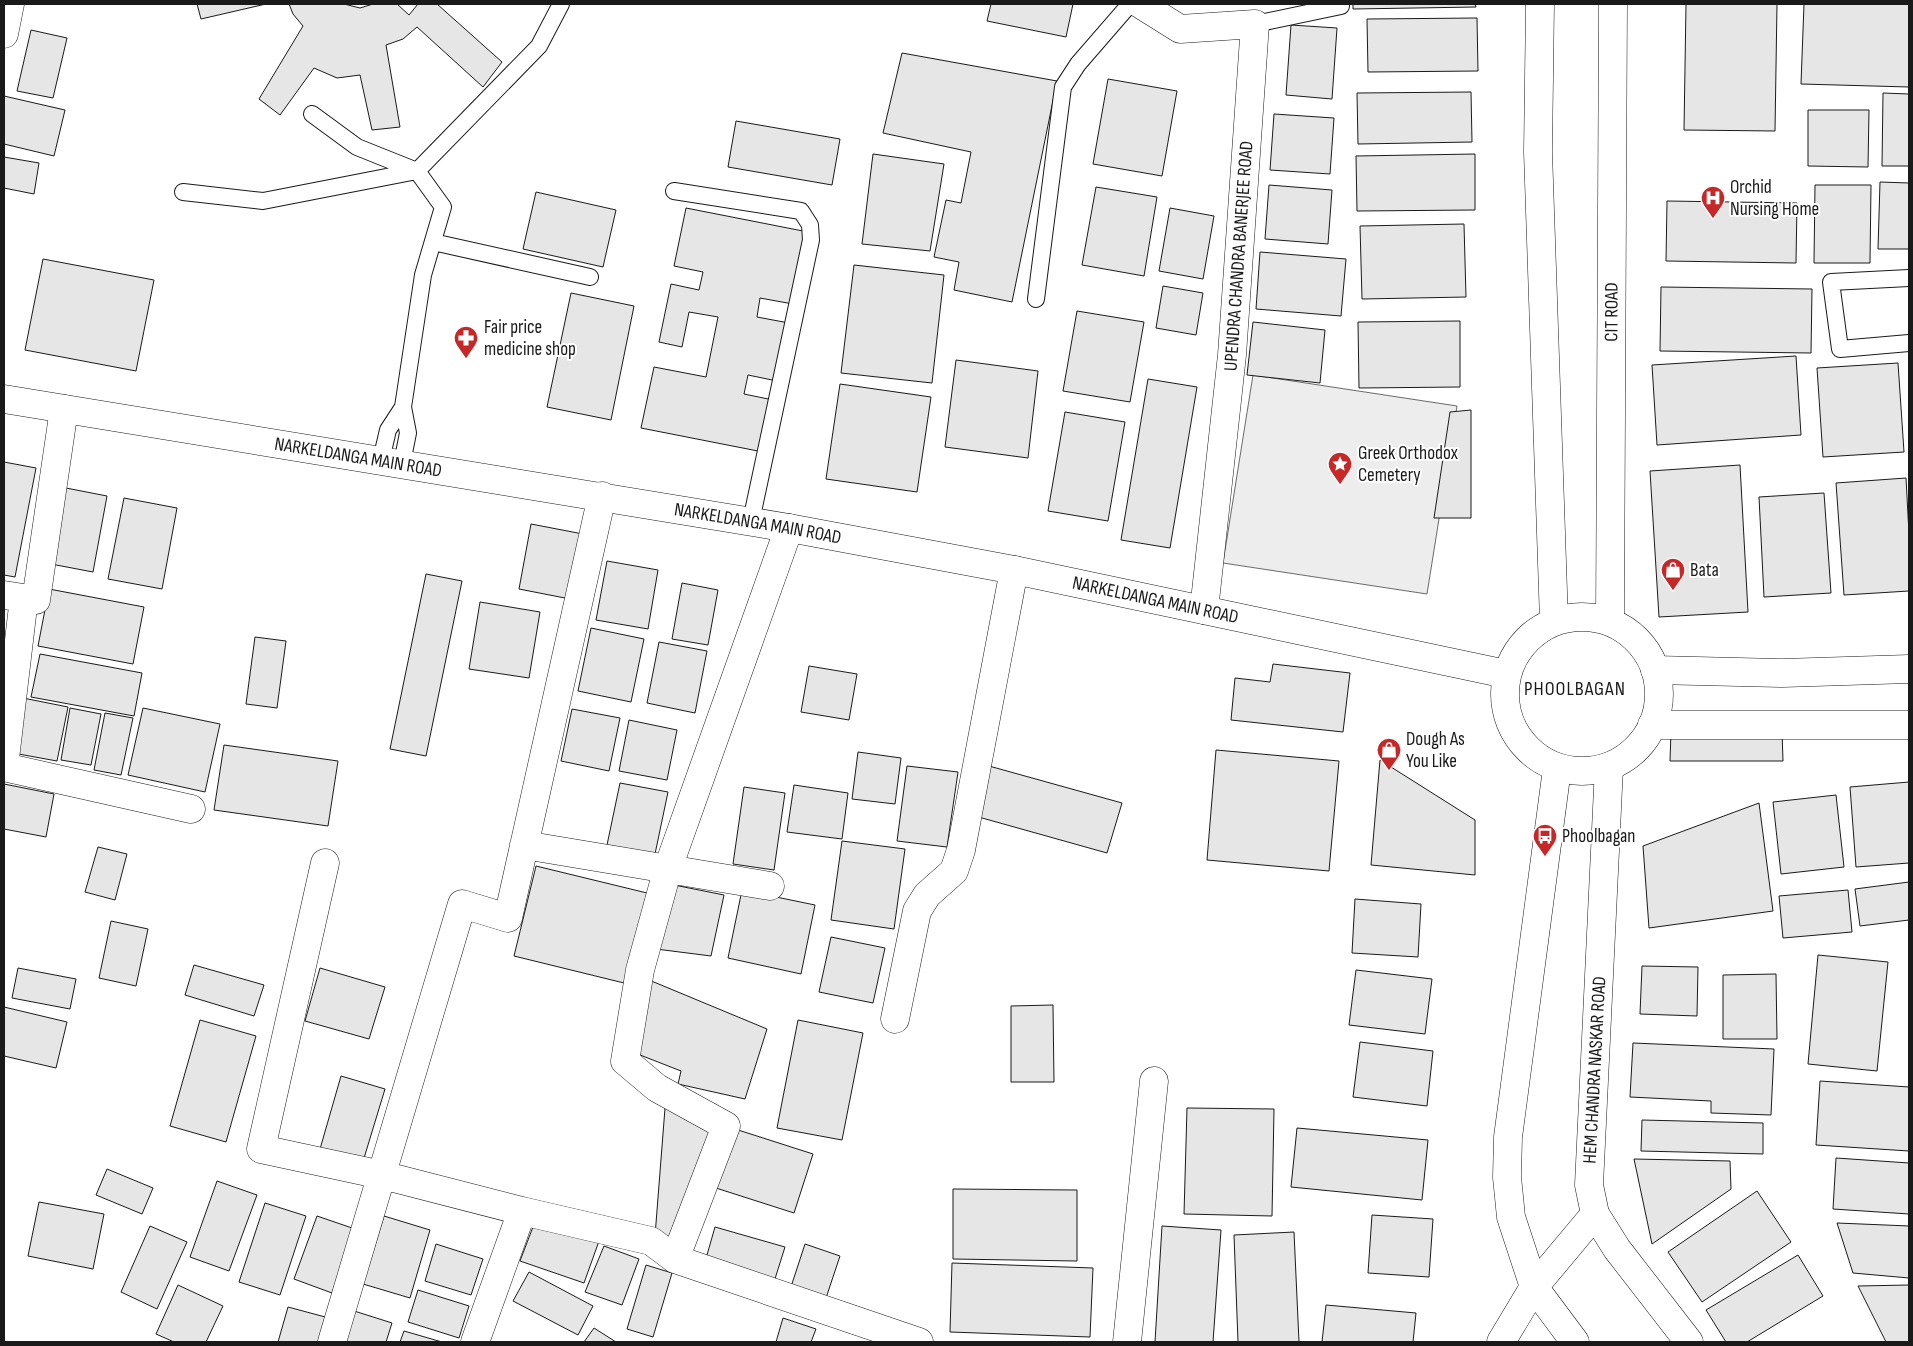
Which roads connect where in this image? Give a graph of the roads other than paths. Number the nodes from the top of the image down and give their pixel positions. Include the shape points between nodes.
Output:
1 (10, 4) edge
2 (561, 4) edge
3 (1130, 4) edge
4 (1140, 4) edge
5 (1341, 4) edge
6 (1540, 4) edge
7 (1613, 4) edge
8 (1255, 24) junction
9 (4, 34) edge
10 (312, 114) dead end
11 (417, 171) junction
12 (674, 191) dead end
13 (183, 192) dead end
14 (433, 242) junction
15 (590, 276) dead end
16 (1909, 278) edge
17 (1036, 299) dead end
18 (1909, 343) edge
19 (4, 399) edge
20 (64, 409) junction
21 (392, 461) junction
22 (602, 496) junction
23 (751, 522) junction
24 (789, 528) junction
25 (1014, 570) junction
26 (14, 597) edge
27 (1204, 610) junction
28 (1554, 621) junction
29 (1610, 622) junction
30 (1909, 669) edge
31 (1655, 670) junction
32 (1506, 674) junction
33 (1652, 725) junction
34 (1909, 725) edge
35 (1609, 767) junction
36 (1557, 769) junction
37 (191, 809) dead end
38 (524, 845) junction
39 (325, 863) dead end
40 (668, 868) junction
41 (770, 886) dead end
42 (894, 1019) dead end
43 (1154, 1081) dead end
44 (382, 1175) junction
45 (522, 1211) junction
46 (1595, 1214) junction
47 (675, 1259) junction
48 (1534, 1287) junction
49 (332, 1342) edge
50 (475, 1342) edge
51 (918, 1342) edge
52 (1127, 1342) edge
53 (1501, 1342) edge
54 (1575, 1342) edge
55 (1690, 1342) edge

1 - 9 street
2 - 11 lane via 539,46
3 - 17 lane via 1078,64 1063,87
4 - 8 street via 1180,29
5 - 8 lane
6 - 28 street via 1538,152
7 - 29 street, CIT ROAD
8 - 27 street, UPENDRA CHANDRA BANERJEE ROAD via 1232,355
10 - 11 lane via 357,147
11 - 13 lane via 263,200
11 - 14 lane via 443,207
12 - 23 lane via 801,211 810,225 810,240
14 - 15 lane
14 - 21 lane via 423,275 403,407 388,430
16 - 18 lane via 1831,282 1840,349
19 - 20 street, NARKELDANGA MAIN ROAD
20 - 21 street, NARKELDANGA MAIN ROAD
20 - 26 street via 36,600
21 - 22 street, NARKELDANGA MAIN ROAD
22 - 23 street, NARKELDANGA MAIN ROAD
22 - 38 street
23 - 24 street, NARKELDANGA MAIN ROAD
24 - 25 street, NARKELDANGA MAIN ROAD
24 - 40 street
25 - 27 street, NARKELDANGA MAIN ROAD
25 - 42 street via 961,850 954,872 927,894 917,911
26 - 37 street via 4,767
27 - 32 street, NARKELDANGA MAIN ROAD
28 - 29 street via 1583,616
28 - 32 street via 1531,635
29 - 31 street via 1633,635 1652,659
30 - 31 street via 1783,673
31 - 33 street via 1660,685
32 - 36 street via 1504,701 1515,736 1534,756
33 - 34 street
33 - 35 street via 1642,744
35 - 36 street
35 - 46 street, HEM CHANDRA NASKAR ROAD via 1589,1185
36 - 48 street via 1508,1137 1511,1218
38 - 40 street
38 - 44 street via 508,918 462,904
39 - 44 street via 262,1149
40 - 41 street
40 - 47 street via 640,970 626,1061 657,1088 726,1126
43 - 52 street
44 - 45 street
44 - 49 street
45 - 47 street via 652,1241
45 - 50 street
46 - 48 street
46 - 55 street, HEM CHANDRA NASKAR ROAD via 1617,1249
47 - 51 street
48 - 53 street
48 - 54 street

